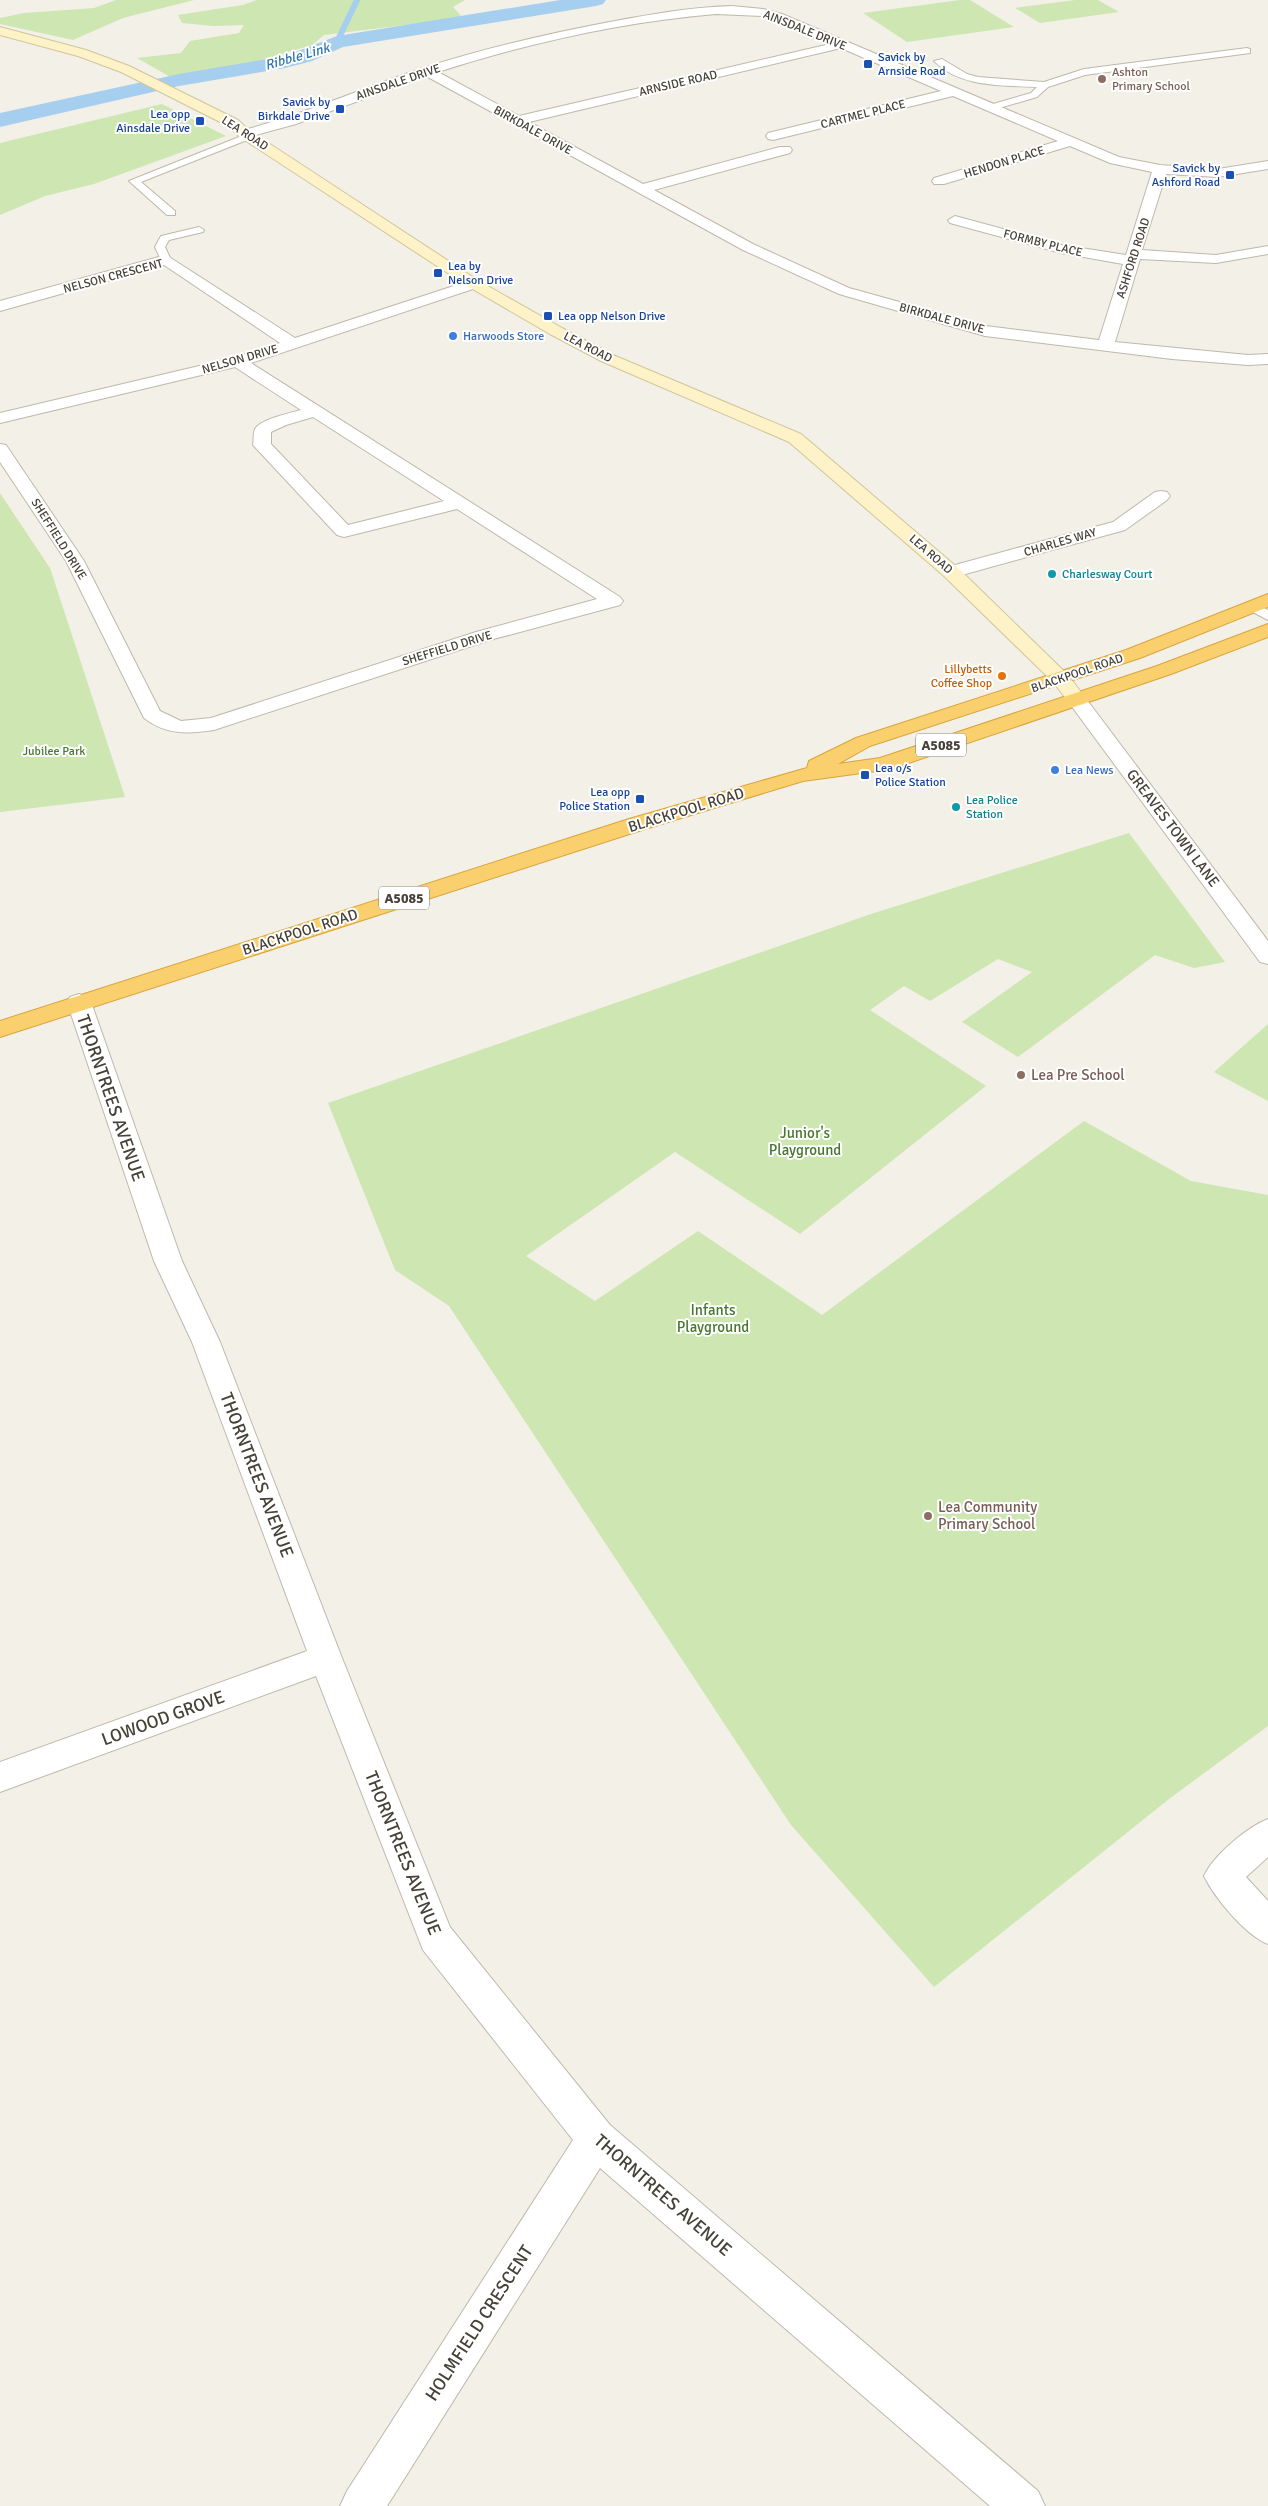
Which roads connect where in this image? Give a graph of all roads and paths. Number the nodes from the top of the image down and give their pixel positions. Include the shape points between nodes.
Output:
1 (0, 31) edge
2 (840, 45) junction
3 (1247, 51) dead end
4 (939, 61) dead end
5 (427, 71) junction
6 (1045, 85) junction
7 (952, 92) junction
8 (989, 108) junction
9 (515, 121) junction
10 (247, 135) junction
11 (773, 136) dead end
12 (1069, 142) junction
13 (785, 150) dead end
14 (1268, 165) edge
15 (1160, 169) junction
16 (939, 181) dead end
17 (640, 189) junction
18 (171, 213) dead end
19 (955, 220) dead end
20 (199, 230) dead end
21 (1268, 250) edge
22 (1134, 258) junction
23 (166, 260) junction
24 (474, 284) junction
25 (0, 306) edge
26 (293, 344) junction
27 (1105, 347) junction
28 (1268, 359) edge
29 (238, 362) junction
30 (315, 411) junction
31 (0, 418) edge
32 (0, 449) edge
33 (1161, 496) dead end
34 (460, 503) junction
35 (951, 572) junction
36 (1263, 607) edge
37 (1268, 630) edge
38 (1061, 679) junction
39 (1077, 700) junction
40 (801, 775) junction
41 (1268, 956) edge
42 (78, 1002) junction
43 (0, 1029) edge
44 (326, 1658) junction
45 (0, 1777) edge
46 (1268, 1835) edge
47 (1268, 1927) edge
48 (596, 2139) junction
49 (362, 2506) edge
50 (1023, 2506) edge

1 - 10 street, LEA ROAD via 82,53 146,78 233,123
2 - 5 street, AINSDALE DRIVE via 766,13 723,9 564,35
2 - 7 street, AINSDALE DRIVE
2 - 9 street, ARNSIDE ROAD
3 - 6 lane via 1084,72
4 - 6 lane via 977,80
5 - 9 street, BIRKDALE DRIVE
5 - 10 street, AINSDALE DRIVE
6 - 8 lane via 1034,95
7 - 8 street, AINSDALE DRIVE
7 - 11 street, CARTMEL PLACE
8 - 12 street, AINSDALE DRIVE
9 - 17 street, BIRKDALE DRIVE
10 - 18 lane via 134,181
10 - 24 street, LEA ROAD
12 - 15 street, AINSDALE DRIVE via 1115,160
12 - 16 street, HENDON PLACE
13 - 17 street
14 - 15 street, AINSDALE DRIVE via 1218,173
15 - 22 street, ASHFORD ROAD
17 - 27 street, BIRKDALE DRIVE via 748,247 844,291 986,331
19 - 22 street, FORMBY PLACE via 1061,249
20 - 23 lane via 165,238 160,247
21 - 22 street, FORMBY PLACE via 1216,259
22 - 27 street, ASHFORD ROAD
23 - 25 street, NELSON CRESCENT
23 - 26 street, NELSON CRESCENT
24 - 26 street, NELSON DRIVE
24 - 35 street, LEA ROAD via 607,358 795,438
26 - 29 street, NELSON DRIVE
27 - 28 street, BIRKDALE DRIVE
29 - 30 street, SHEFFIELD DRIVE
29 - 31 street, NELSON DRIVE
30 - 34 street, SHEFFIELD DRIVE
30 - 34 street via 280,421 263,430 262,445 344,531
32 - 34 street, SHEFFIELD DRIVE via 75,561 151,714 169,727 214,724 483,636 613,601
33 - 35 street, CHARLES WAY via 1118,526
35 - 38 street, LEA ROAD
36 - 38 highway, BLACKPOOL ROAD / A5085
37 - 39 highway, BLACKPOOL ROAD / A5085
38 - 39 street, LEA ROAD
38 - 40 highway, BLACKPOOL ROAD / A5085 via 863,742
39 - 40 highway, BLACKPOOL ROAD / A5085 via 883,764
39 - 41 street, GREAVES TOWN LANE
40 - 42 highway, BLACKPOOL ROAD / A5085
42 - 43 highway, BLACKPOOL ROAD / A5085
42 - 44 street, THORNTREES AVENUE via 168,1262 206,1342
44 - 45 street, LOWOOD GROVE
44 - 48 street, THORNTREES AVENUE via 436,1938
46 - 47 street via 1222,1876
48 - 49 street, HOLMFIELD CRESCENT
48 - 50 street, THORNTREES AVENUE

